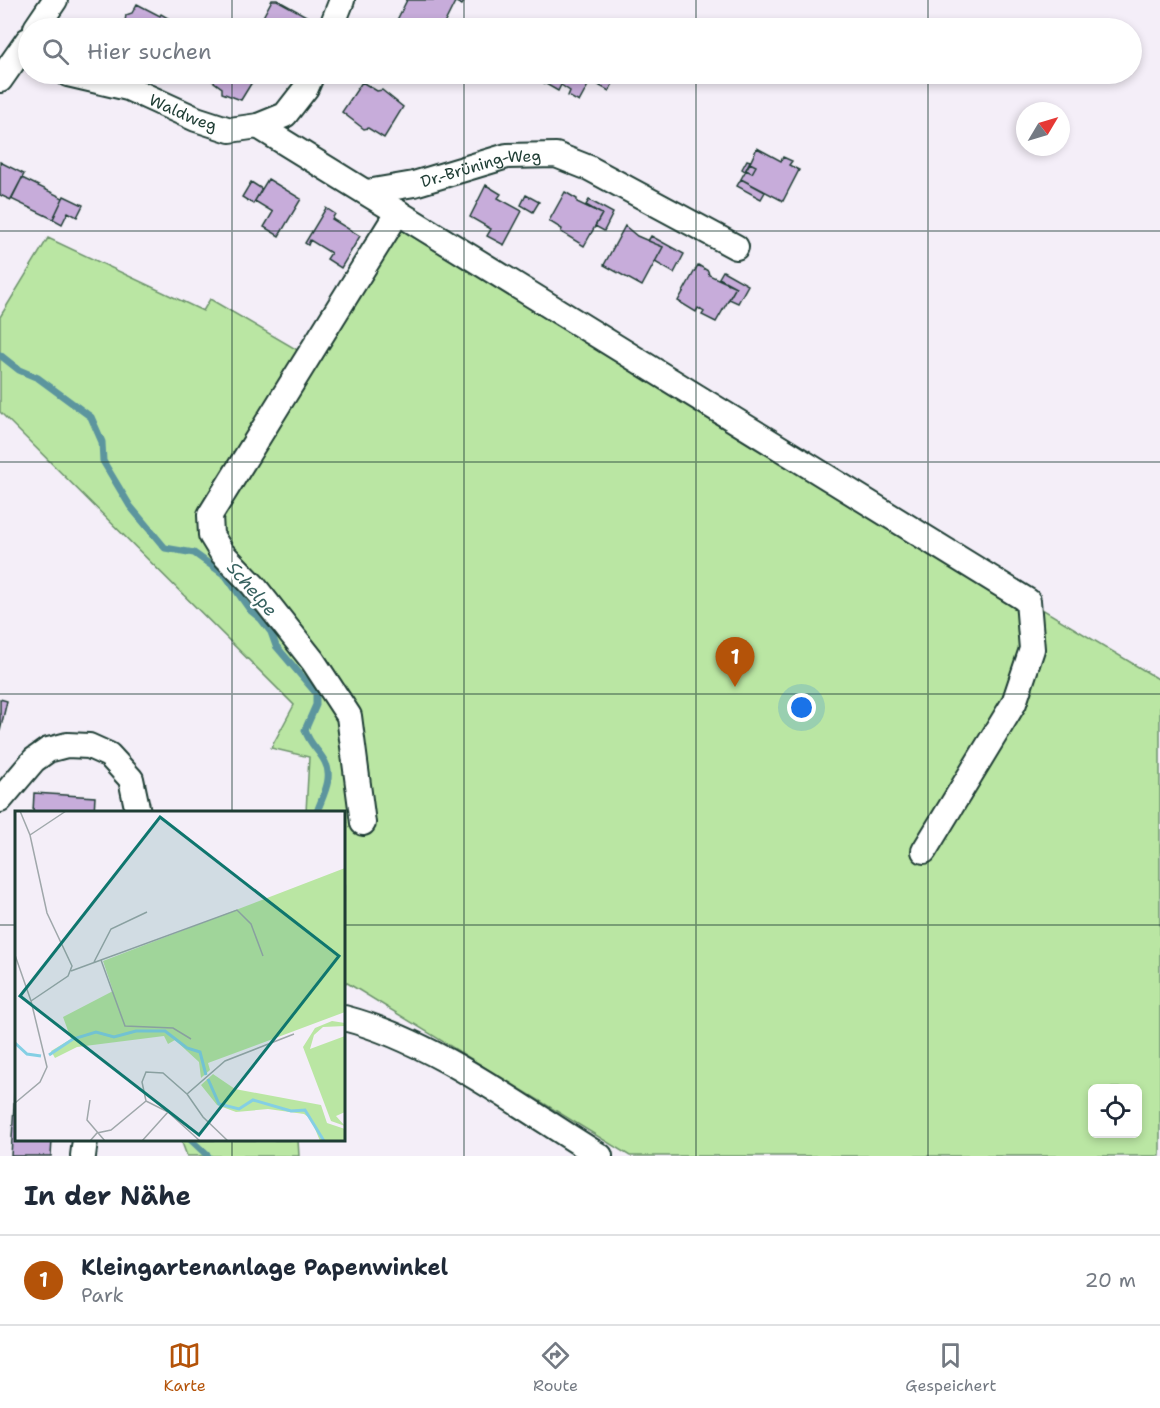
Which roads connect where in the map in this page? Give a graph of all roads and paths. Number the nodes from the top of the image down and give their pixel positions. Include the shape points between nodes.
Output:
1 (55, 0) edge
2 (342, 0) edge
3 (43, 18) edge
4 (335, 18) edge
5 (18, 65) edge
6 (0, 80) edge
7 (111, 84) edge
8 (308, 84) edge
9 (258, 126) junction
10 (367, 192) junction
11 (398, 212) junction
12 (736, 247) dead end
13 (0, 801) edge
14 (138, 811) edge
15 (363, 823) dead end
16 (924, 851) dead end
17 (345, 1018) edge
18 (85, 1141) edge
19 (83, 1156) edge
20 (600, 1156) edge

1 - 3 street
2 - 4 street
5 - 6 street
7 - 9 street, Waldweg via 230,130
8 - 9 street, Waldweg via 285,115
9 - 10 street
10 - 11 street
10 - 12 street, Dr.-Brüning-Weg via 414,184 507,156 556,155 590,168
11 - 15 street via 210,515 211,535 222,553 313,661 349,716
11 - 16 street via 1028,601 1032,649 1014,703
13 - 14 street via 34,760 48,750 67,745 89,746 109,755 131,779
17 - 20 street via 383,1029 426,1048
18 - 19 street

